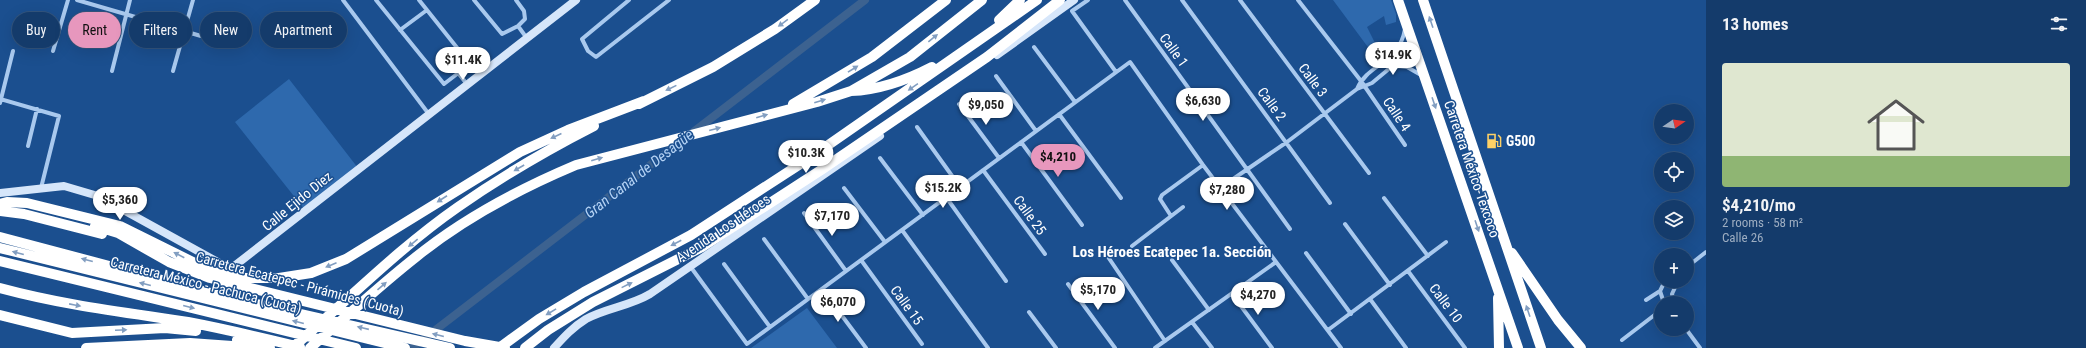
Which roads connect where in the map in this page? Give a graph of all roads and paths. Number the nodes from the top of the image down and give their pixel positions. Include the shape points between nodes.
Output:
1 (68, 0) edge
2 (77, 0) edge
3 (130, 0) edge
4 (193, 0) edge
5 (343, 0) edge
6 (376, 0) edge
7 (419, 0) edge
8 (474, 0) edge
9 (516, 0) edge
10 (576, 0) edge
11 (629, 0) edge
12 (660, 0) edge
13 (670, 0) edge
14 (815, 0) edge
15 (946, 0) edge
16 (982, 0) edge
17 (1020, 0) edge
18 (1037, 0) edge
19 (1053, 0) edge
20 (1060, 0) edge
21 (1074, 0) edge
22 (1088, 0) edge
23 (1125, 0) edge
24 (1182, 0) edge
25 (1240, 0) edge
26 (1298, 0) edge
27 (1398, 0) edge
28 (1423, 0) edge
29 (664, 4) junction
30 (427, 10) junction
31 (190, 12) edge
32 (126, 15) junction
33 (129, 16) edge
34 (1405, 22) junction
35 (518, 26) junction
36 (400, 30) junction
37 (526, 38) junction
38 (1034, 47) dead end
39 (179, 48) edge
40 (13, 51) dead end
41 (53, 51) dead end
42 (1392, 56) junction
43 (982, 66) junction
44 (1398, 66) junction
45 (112, 71) dead end
46 (173, 71) dead end
47 (1116, 72) junction
48 (459, 74) junction
49 (996, 76) dead end
50 (1361, 81) junction
51 (1426, 81) junction
52 (466, 83) junction
53 (1365, 87) junction
54 (1357, 89) junction
55 (850, 91) junction
56 (0, 100) edge
57 (644, 101) junction
58 (1075, 102) junction
59 (959, 104) dead end
60 (37, 109) junction
61 (782, 110) junction
62 (428, 113) junction
63 (1059, 114) junction
64 (1325, 114) junction
65 (917, 128) dead end
66 (1036, 131) junction
67 (1021, 142) junction
68 (1287, 142) junction
69 (1405, 145) dead end
70 (28, 146) dead end
71 (880, 158) dead end
72 (999, 158) junction
73 (1203, 165) junction
74 (983, 170) junction
75 (1248, 170) junction
76 (1369, 173) dead end
77 (960, 187) junction
78 (844, 188) dead end
79 (1220, 188) junction
80 (41, 189) junction
81 (0, 193) edge
82 (946, 197) junction
83 (1121, 198) dead end
84 (1384, 198) dead end
85 (1330, 203) dead end
86 (0, 204) edge
87 (1183, 207) dead end
88 (0, 208) edge
89 (0, 211) edge
90 (804, 213) dead end
91 (923, 215) junction
92 (1171, 216) junction
93 (1345, 224) dead end
94 (1082, 225) dead end
95 (1290, 229) dead end
96 (902, 230) junction
97 (0, 237) edge
98 (764, 239) dead end
99 (129, 240) junction
100 (1504, 241) junction
101 (885, 242) junction
102 (1446, 242) dead end
103 (1132, 246) dead end
104 (0, 248) edge
105 (1706, 252) edge
106 (1306, 253) dead end
107 (1045, 254) dead end
108 (1106, 254) dead end
109 (1428, 256) junction
110 (861, 260) junction
111 (1172, 260) dead end
112 (0, 261) edge
113 (1694, 261) edge
114 (1276, 262) junction
115 (724, 264) dead end
116 (690, 266) junction
117 (846, 271) junction
118 (1408, 271) junction
119 (1006, 281) dead end
120 (1068, 284) dead end
121 (1498, 284) junction
122 (1390, 285) junction
123 (0, 288) edge
124 (822, 288) junction
125 (1662, 288) edge
126 (1660, 291) junction
127 (1232, 294) junction
128 (1662, 296) edge
129 (808, 299) junction
130 (1370, 299) junction
131 (1646, 300) dead end
132 (354, 310) junction
133 (1209, 310) junction
134 (1029, 312) dead end
135 (1351, 314) junction
136 (0, 315) edge
137 (1654, 315) edge
138 (1192, 322) junction
139 (770, 327) junction
140 (1328, 330) junction
141 (1691, 336) edge
142 (1622, 340) dead end
143 (1165, 342) junction
144 (922, 344) dead end
145 (555, 347) edge
146 (86, 348) edge
147 (262, 348) edge
148 (270, 348) edge
149 (292, 348) edge
150 (308, 348) edge
151 (321, 348) edge
152 (356, 348) edge
153 (405, 348) edge
154 (450, 348) edge
155 (498, 348) edge
156 (506, 348) edge
157 (525, 348) edge
158 (866, 348) edge
159 (988, 348) edge
160 (1056, 348) edge
161 (1115, 348) edge
162 (1155, 348) edge
163 (1212, 348) edge
164 (1272, 348) edge
165 (1341, 348) edge
166 (1406, 348) edge
167 (1466, 348) edge
168 (1499, 348) edge
169 (1518, 348) edge
170 (1541, 348) edge
171 (1581, 348) edge
172 (1700, 348) edge

1 - 41 street
2 - 32 street
3 - 32 street
4 - 31 street
5 - 62 street
6 - 36 street
7 - 30 street
8 - 35 street via 502,34
9 - 35 street via 526,16
10 - 37 main road, Calle Ejido Diez
11 - 29 street via 582,39 588,51 596,57
12 - 29 street
13 - 29 street
14 -> 57 highway via 775,29 714,67
61 -> 15 highway via 872,57
55 -> 16 highway via 910,57
17 - 55 highway via 1009,13 934,67 913,77 869,90
18 -> 155 highway via 818,152 698,230 584,292
19 - 43 main road, Avenida Los Héroes via 1023,22
157 -> 20 highway via 592,302 702,247 987,57
21 - 43 main road, Avenida Los Héroes
22 - 47 street via 1072,11
23 - 75 street, Calle 1
24 - 68 street, Calle 2
25 - 64 street, Calle 3
26 - 50 street, Calle 4
27 - 34 highway, Carretera México-Texcoco
100 -> 28 highway, Carretera México-Texcoco
30 - 36 street
30 - 48 street via 470,64
32 - 33 street
32 - 45 street
34 - 42 street via 1401,43
34 - 51 highway, Carretera México-Texcoco
35 - 37 street
36 - 48 street via 444,84
37 - 52 main road, Calle Ejido Diez
38 - 58 street
39 - 46 street
40 - 56 street
42 - 44 street via 1400,58
42 - 50 street
43 - 116 main road, Avenida Los Héroes
44 - 51 street via 1412,69
44 - 53 street via 1390,68
47 - 58 street
47 - 73 street via 1130,62
48 - 52 street
49 - 66 street
50 - 53 street, Calle 4
50 - 54 street
51 -> 121 highway, Carretera México-Texcoco
52 - 62 main road, Calle Ejido Diez
53 - 54 street
53 - 69 street, Calle 4
54 - 64 street
61 -> 55 highway
56 - 60 street
57 -> 86 highway via 568,130 520,152 346,259 311,273 279,278 245,278 213,272 120,226 27,203
57 -> 149 highway via 509,173 457,207
58 - 63 street
59 - 72 street
60 - 70 street
60 - 80 street via 59,116
132 -> 61 highway via 416,256 502,199 538,180 576,165
62 - 80 main road, Calle Ejido Diez via 233,267 225,266 98,196 64,186
63 - 66 street
63 - 83 street
64 - 68 street
64 - 76 street, Calle 3
65 - 77 street
66 - 67 street
67 - 72 street
67 - 94 street
68 - 75 street
68 - 85 street, Calle 2
71 - 91 street
72 - 74 street
73 - 79 street
73 - 92 street via 1162,195 1161,202
74 - 77 street
74 - 107 street, Calle 25
75 - 79 street
75 - 95 street, Calle 1
77 - 82 street
78 - 101 street
79 - 114 street
80 - 81 main road, Calle Ejido Diez
82 - 91 street
82 - 119 street
84 - 109 street
87 - 92 street
88 - 99 highway, Carretera Ecatepec - Pirámides (Cuota) via 14,206 58,216 102,228
89 - 99 highway via 24,214
90 - 117 street
91 - 96 street
92 - 103 street
93 - 122 street
96 - 101 street
96 - 159 street
154 -> 97 highway via 222,296
98 - 129 street
156 -> 99 highway, Carretera Ecatepec - Pirámides (Cuota) via 410,328 210,278 169,262
170 -> 100 highway, Carretera México-Texcoco
100 - 171 highway via 1558,320
101 - 110 street
102 - 109 street
153 -> 104 highway, Carretera México - Pachuca (Cuota)
105 - 113 street
106 - 135 street
108 - 143 street
109 - 118 street
110 - 117 street
110 - 144 street, Calle 15
111 - 133 street
112 -> 152 highway, Carretera México - Pachuca (Cuota)
114 - 127 street
114 - 140 street
115 - 139 street
116 - 139 street via 747,344
116 - 145 main road, Avenida Los Héroes via 640,300 588,319 571,330
117 - 124 street
118 - 122 street
118 - 167 street, Calle 10
120 - 161 street
121 - 168 highway
121 - 169 highway, Carretera México-Texcoco
122 - 130 street
123 -> 150 highway via 36,298 189,323
124 - 129 street
124 - 158 street
125 - 126 street
126 - 128 street
126 - 131 street
127 - 133 street
127 - 164 street
129 - 139 street
130 - 135 street
130 - 166 street
132 - 150 highway
132 - 151 highway
133 - 138 street
134 - 160 street
135 - 140 street
136 -> 148 highway via 72,333 187,329
137 - 142 street
138 - 143 street
138 - 163 street
140 - 165 street
141 - 172 street
143 - 162 street
146 - 147 highway via 190,343

